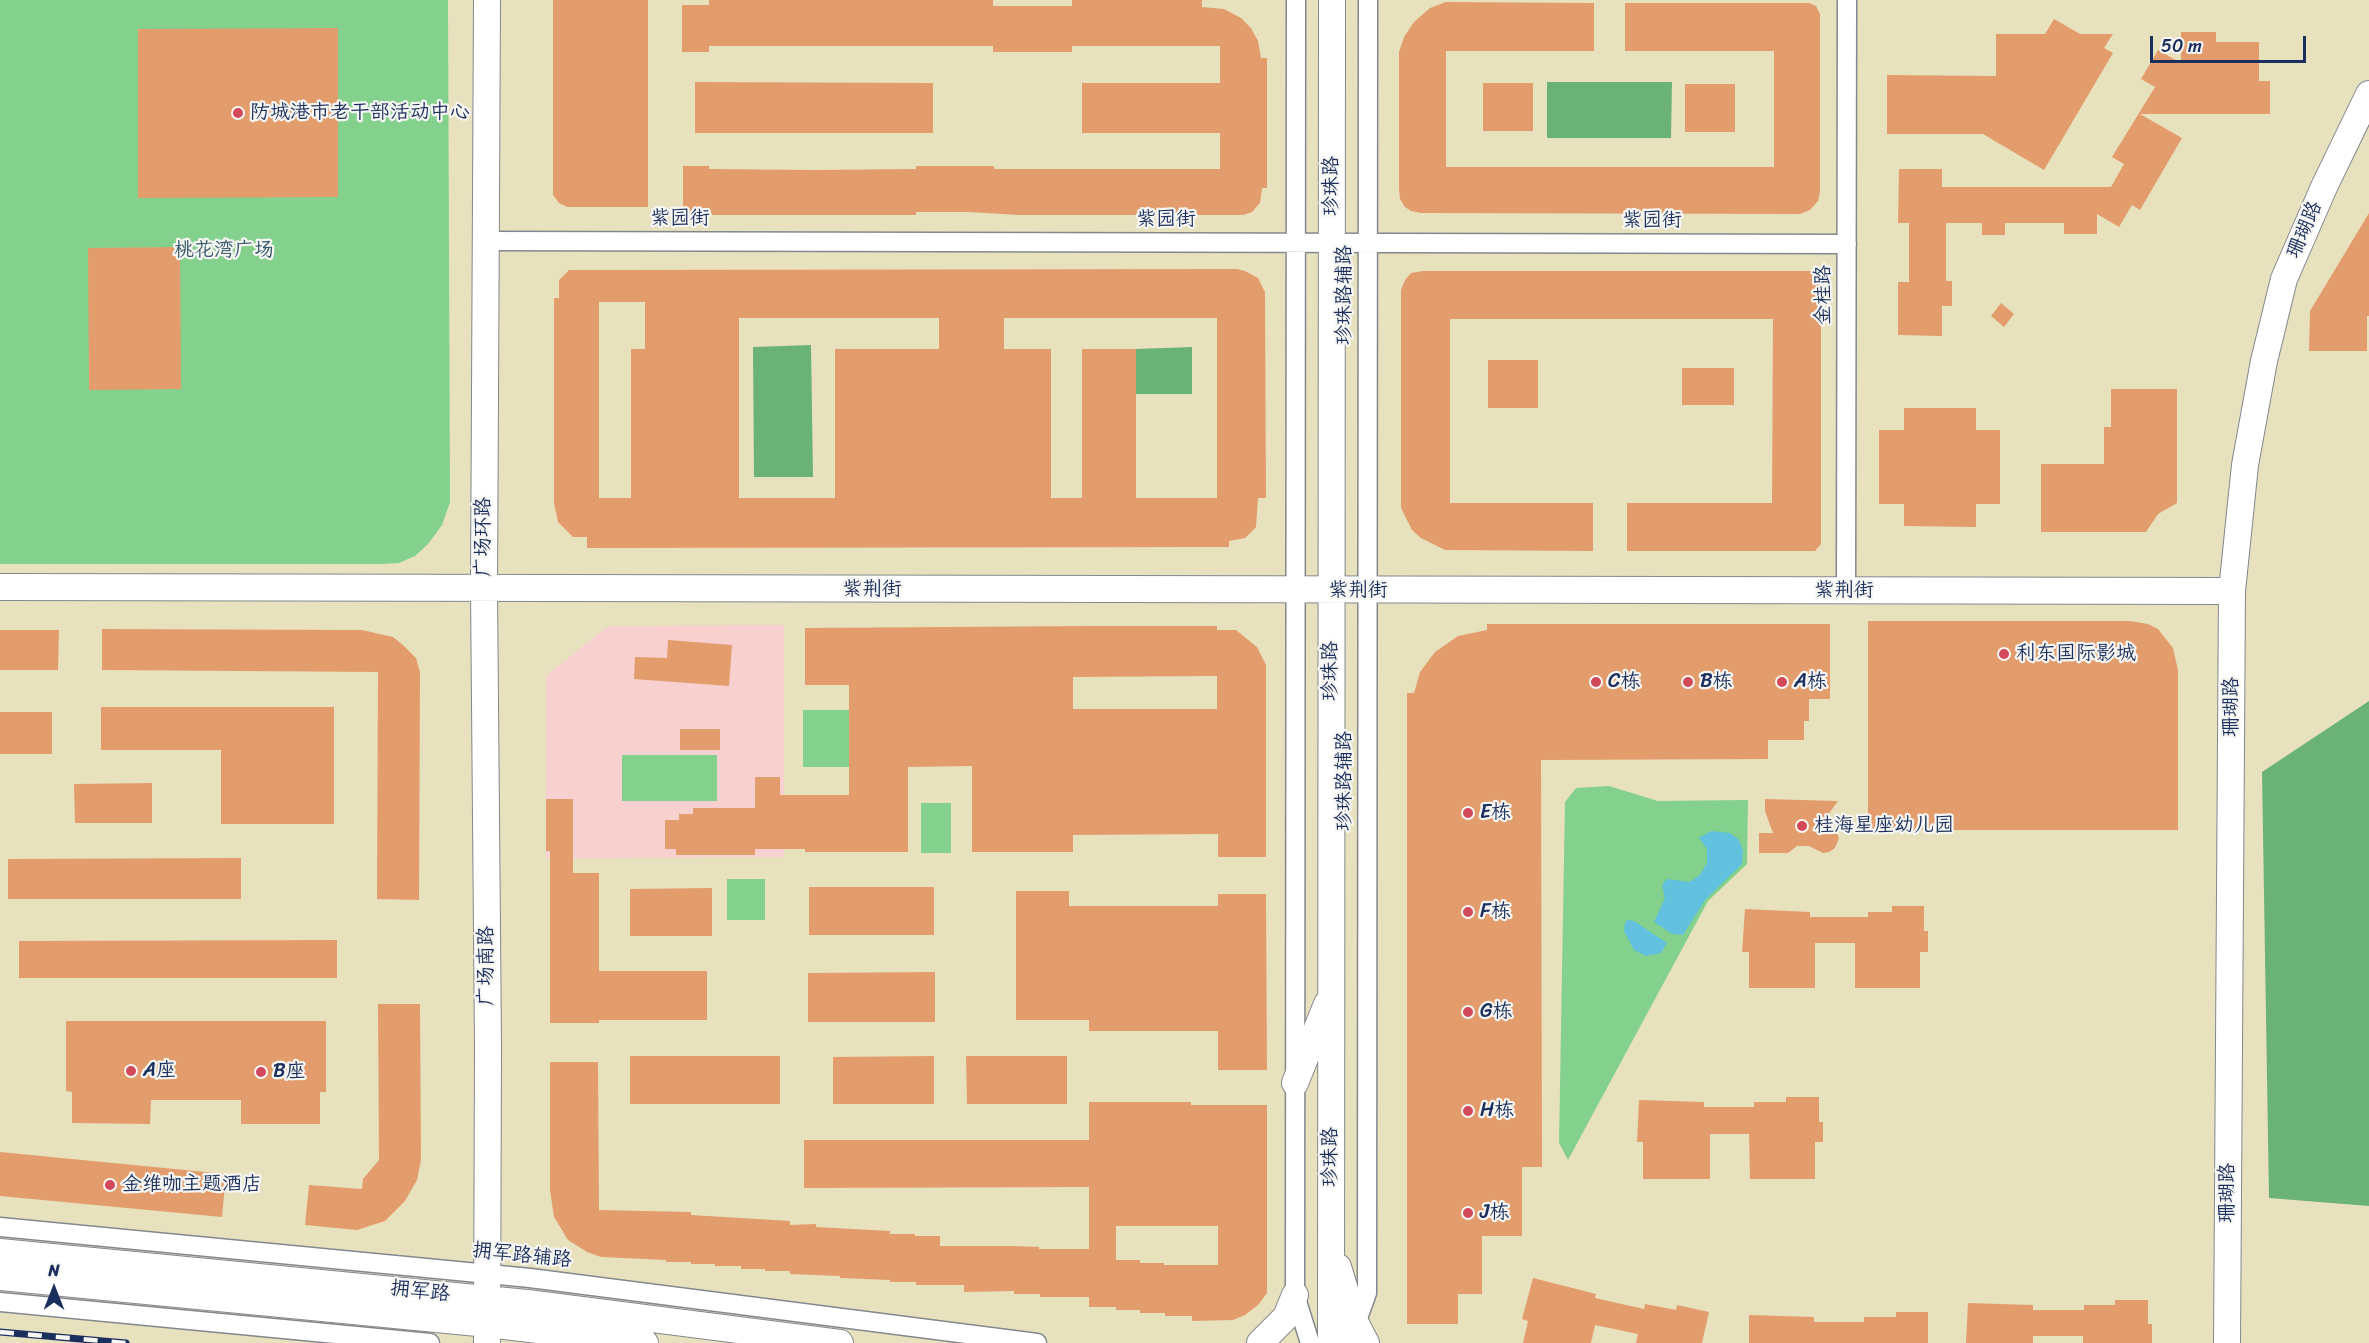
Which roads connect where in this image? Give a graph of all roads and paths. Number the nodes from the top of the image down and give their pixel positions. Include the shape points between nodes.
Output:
1 (487, 0) edge
2 (1296, 0) edge
3 (1332, 0) edge
4 (1368, 0) edge
5 (1847, 0) edge
6 (2369, 94) edge
7 (486, 241) junction
8 (1296, 242) junction
9 (1332, 242) junction
10 (1368, 243) junction
11 (1847, 244) junction
12 (0, 587) edge
13 (484, 589) junction
14 (1296, 591) junction
15 (1331, 591) junction
16 (1367, 591) junction
17 (1846, 591) junction
18 (2232, 591) junction
19 (1331, 993) junction
20 (1295, 1083) junction
21 (0, 1227) edge
22 (1331, 1244) junction
23 (0, 1252) edge
24 (0, 1277) edge
25 (1295, 1295) junction
26 (0, 1302) edge
27 (488, 1310) edge
28 (1357, 1336) edge
29 (430, 1343) edge
30 (645, 1343) edge
31 (840, 1343) edge
32 (1037, 1343) edge
33 (1260, 1343) edge
34 (1310, 1343) edge
35 (1331, 1343) edge
36 (2227, 1343) edge

1 - 7 street, 广场环路
2 - 8 street
3 - 9 street, 珍珠路
4 - 10 street, 珍珠路辅路
5 - 11 street, 金桂路
6 - 18 street, 珊瑚路 via 2284,279 2245,465
7 - 8 street, 紫园街
7 - 13 street, 广场环路
8 - 9 street, 紫园街
8 - 14 street
9 - 10 street, 紫园街
9 - 15 street, 珍珠路
10 - 11 street, 紫园街
10 - 16 street, 珍珠路辅路
11 - 17 street, 金桂路
12 - 13 street, 广场环路
13 - 14 street, 紫荆街
13 - 27 street, 广场南路
14 - 15 street, 紫荆街
14 - 20 street
15 - 16 street, 紫荆街
15 - 19 street, 珍珠路
16 - 17 street, 紫荆街
16 - 28 street, 珍珠路辅路 via 1367,1293
17 - 18 street, 紫荆街
18 - 36 street, 珊瑚路
19 - 20 street
19 - 22 street, 珍珠路
20 - 25 street
21 - 27 street, 拥军路辅路
22 - 28 street
22 - 35 street, 珍珠路
23 - 27 street, 拥军路
24 - 27 street, 拥军路
25 - 33 street via 1286,1317
25 - 34 street
26 - 29 street
27 - 30 street, 拥军路
27 - 31 street, 拥军路
27 - 32 street, 拥军路辅路

